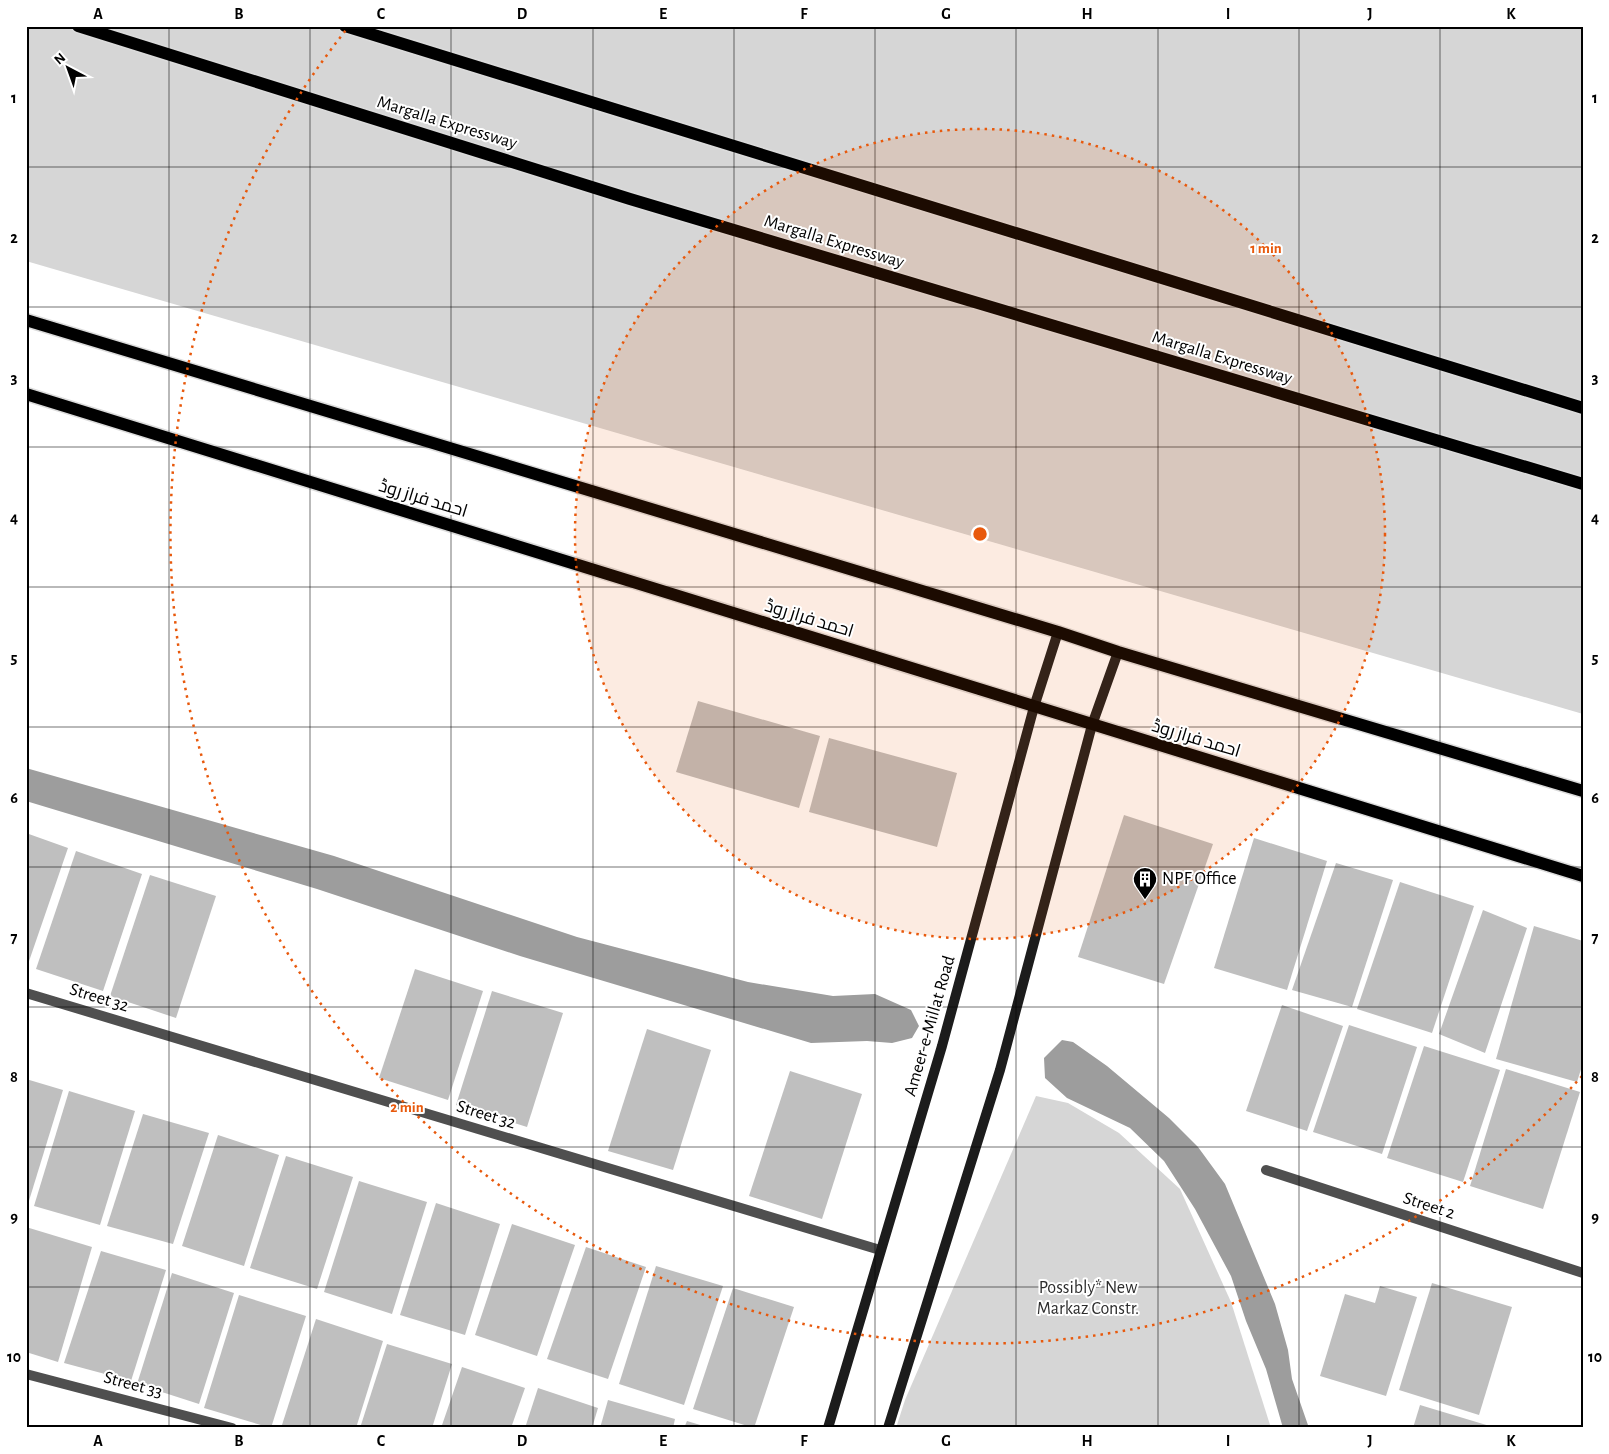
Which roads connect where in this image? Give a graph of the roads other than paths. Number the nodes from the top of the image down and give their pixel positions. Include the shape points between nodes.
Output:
1 (78, 26) edge
2 (346, 26) edge
3 (26, 320) edge
4 (26, 394) edge
5 (1583, 408) edge
6 (1583, 484) edge
7 (1058, 632) junction
8 (1118, 652) junction
9 (1034, 707) junction
10 (1092, 725) junction
11 (1583, 791) edge
12 (1583, 876) edge
13 (26, 993) edge
14 (1266, 1170) dead end
15 (880, 1250) junction
16 (1583, 1273) edge
17 (26, 1374) edge
18 (232, 1428) edge
19 (828, 1428) edge
20 (888, 1428) edge

1 - 6 main road, Margalla Expressway via 630,199
2 - 5 main road
3 - 7 main road
4 - 9 main road, احمد فراز روڈ
7 - 8 main road
7 - 9 main road, Ameer-e-Millat Road
8 - 10 main road
8 - 11 main road
9 - 10 main road, احمد فراز روڈ
9 - 15 main road, Ameer-e-Millat Road via 942,1046
10 - 12 main road, احمد فراز روڈ
10 - 20 main road via 1000,1070
13 - 15 street, Street 32
14 - 16 street, Street 2
15 - 19 main road, Ameer-e-Millat Road
17 - 18 street, Street 33

